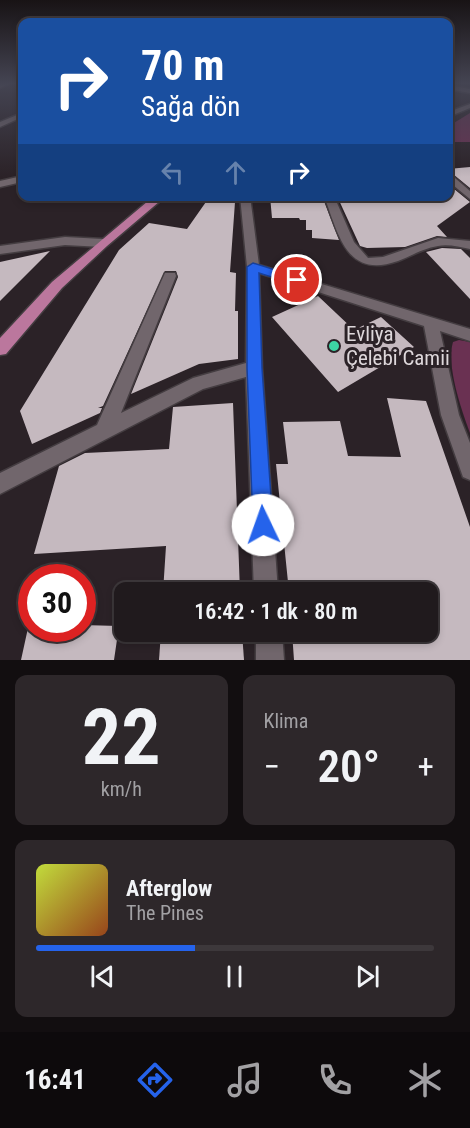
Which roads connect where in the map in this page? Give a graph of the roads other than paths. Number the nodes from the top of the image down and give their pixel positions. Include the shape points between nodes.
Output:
1 (18, 117) edge
2 (0, 125) edge
3 (18, 180) edge
4 (453, 180) edge
5 (0, 184) edge
6 (470, 196) edge
7 (155, 201) edge
8 (246, 201) edge
9 (331, 201) edge
10 (103, 243) junction
11 (470, 245) edge
12 (0, 249) edge
13 (253, 267) junction
14 (171, 276) dead end
15 (430, 321) junction
16 (470, 335) edge
17 (0, 349) edge
18 (254, 368) junction
19 (105, 429) junction
20 (470, 470) edge
21 (0, 484) edge
22 (265, 582) edge
23 (269, 642) edge
24 (270, 660) edge

1 - 2 street
3 - 5 street
4 - 6 street
7 - 10 main road
8 - 13 street
9 - 11 street via 350,245 370,264 437,243
10 - 12 street via 57,241
10 - 17 main road via 57,285
13 - 15 street
13 - 18 street
14 - 19 street
15 - 16 street
15 - 20 street via 450,415
18 - 19 street via 199,382
18 - 22 street
19 - 21 street
23 - 24 street

